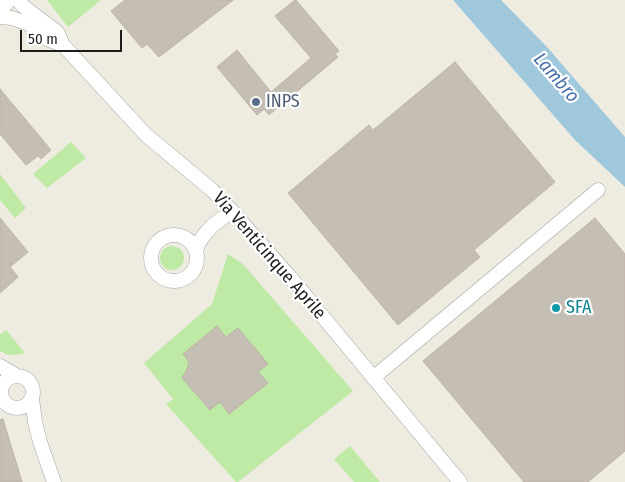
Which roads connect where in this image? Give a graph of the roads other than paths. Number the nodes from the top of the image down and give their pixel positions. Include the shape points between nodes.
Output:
1 (9, 0) edge
2 (18, 0) edge
3 (0, 12) edge
4 (0, 17) edge
5 (63, 45) junction
6 (598, 190) dead end
7 (232, 210) junction
8 (213, 225) junction
9 (177, 236) junction
10 (196, 251) junction
11 (0, 366) edge
12 (16, 376) junction
13 (374, 378) junction
14 (0, 396) edge
15 (32, 398) junction
16 (15, 409) junction
17 (40, 442) junction
18 (54, 482) edge
19 (460, 482) edge

1 - 3 street
2 - 5 street, Via Venticinque Aprile via 56,32
4 - 5 street, Via Venticinque Aprile via 29,24 49,40
5 - 7 street, Via Venticinque Aprile via 146,135
6 - 13 street
7 - 8 street
7 - 13 street, Via Venticinque Aprile
8 - 9 street
8 - 10 street
9 - 10 street via 186,238
9 - 10 street via 164,237 154,246 151,264 157,275 174,282 189,276 196,264
11 - 12 street
12 - 14 street via 3,383
12 - 15 street via 30,382
13 - 19 street, Via Venticinque Aprile
14 - 16 street via 5,404
15 - 16 street via 26,406
15 - 17 street
16 - 17 street via 29,423
17 - 18 street

